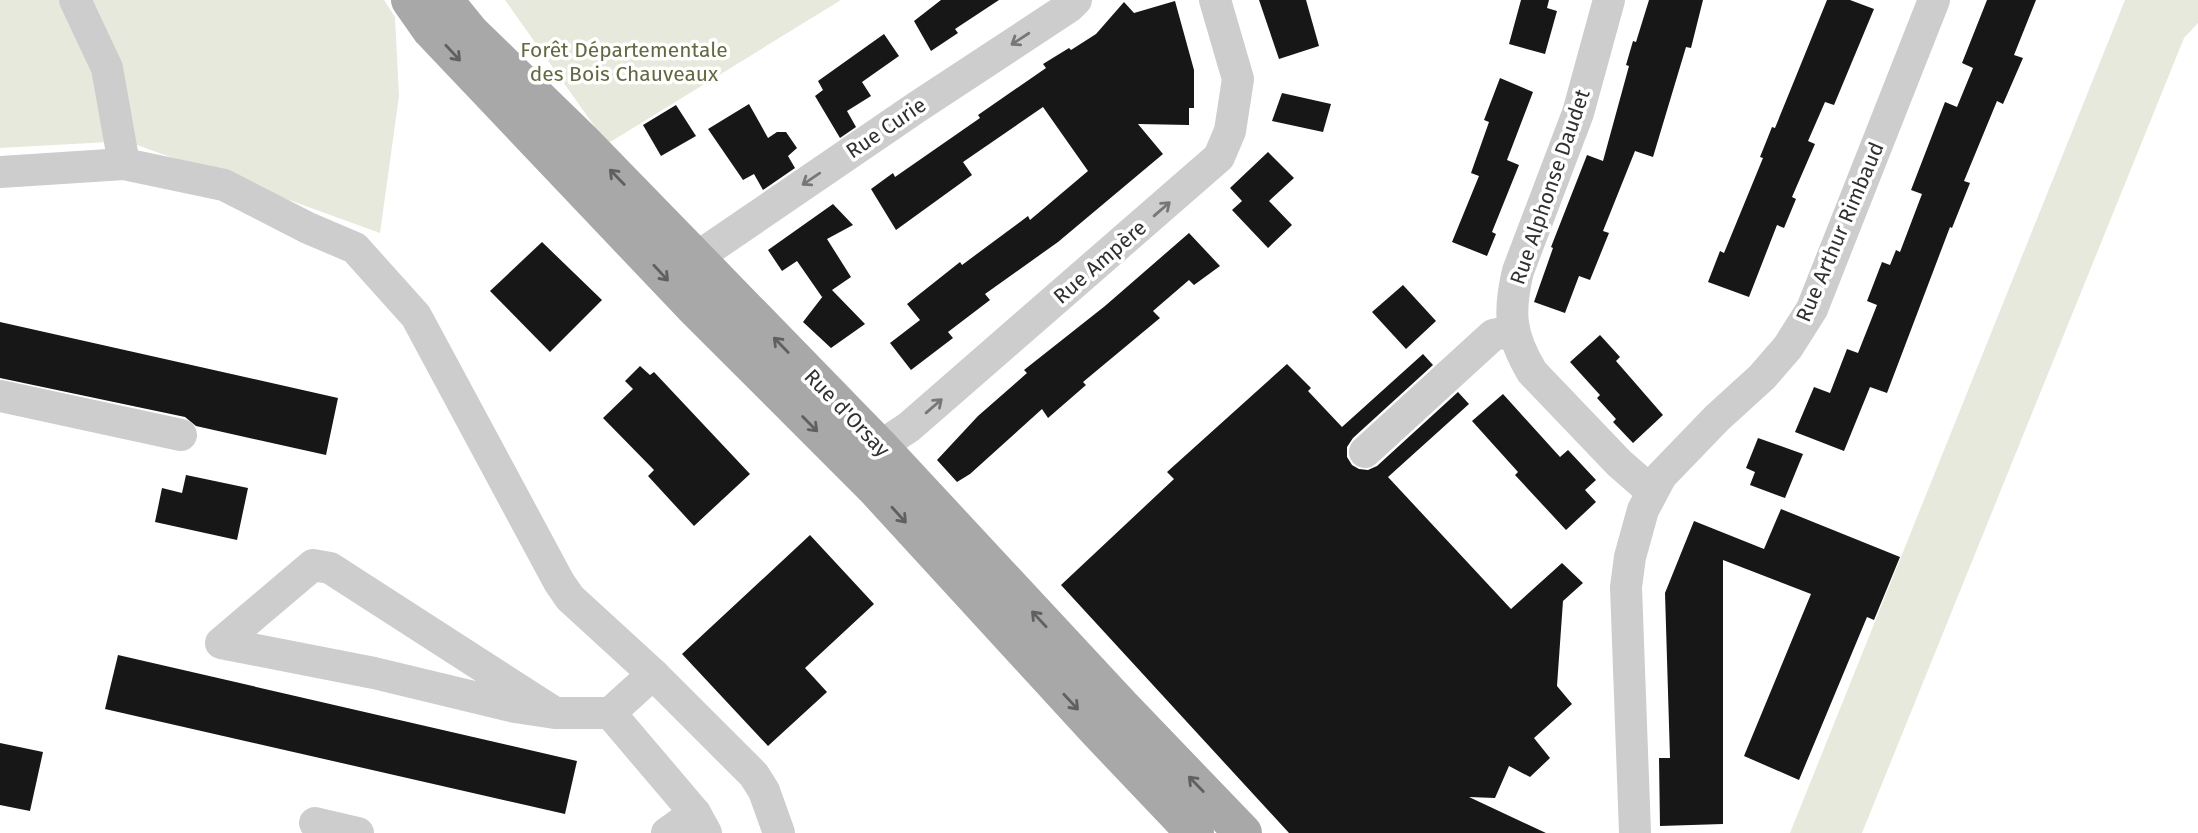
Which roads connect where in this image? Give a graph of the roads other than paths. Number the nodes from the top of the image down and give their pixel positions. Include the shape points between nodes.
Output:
1 (75, 0) edge
2 (410, 0) edge
3 (444, 0) edge
4 (1076, 0) edge
5 (1215, 0) edge
6 (1609, 0) edge
7 (1934, 0) edge
8 (124, 164) junction
9 (0, 172) edge
10 (696, 258) junction
11 (693, 306) junction
12 (1513, 331) junction
13 (0, 396) edge
14 (181, 435) dead end
15 (1365, 453) dead end
16 (866, 456) junction
17 (1651, 491) junction
18 (653, 674) junction
19 (555, 713) junction
20 (610, 713) junction
21 (315, 823) dead end
22 (701, 823) edge
23 (358, 833) edge
24 (667, 833) edge
25 (779, 833) edge
26 (1195, 833) edge
27 (1244, 833) edge
28 (1635, 833) edge

1 - 8 street via 107,68
2 -> 11 main road, Rue d'Orsay via 431,30
10 -> 3 main road, Rue d'Orsay via 470,32
4 -> 10 street, Rue Curie
16 -> 5 street, Rue Ampère via 909,427 1219,157 1230,131 1238,79
6 - 12 street, Rue Alphonse Daudet via 1578,113 1518,271
7 - 17 street, Rue Arthur Rimbaud via 1812,309 1788,348
8 - 9 street
8 - 18 street via 224,185 355,248 416,316 570,598
10 - 11 street
16 -> 10 main road, Rue d'Orsay
11 -> 16 main road, Rue d'Orsay
12 - 15 street via 1493,335
12 - 17 street, Rue Alphonse Daudet via 1532,372
13 - 14 street
16 -> 26 main road, Rue d'Orsay
27 -> 16 main road, Rue d'Orsay
17 - 28 street, Rue Arthur Rimbaud via 1633,545 1626,587
18 - 20 street
18 - 25 street via 754,775
19 - 19 street via 330,568 313,565 221,643
19 - 20 street
20 - 22 street
21 - 23 street
22 - 24 street

